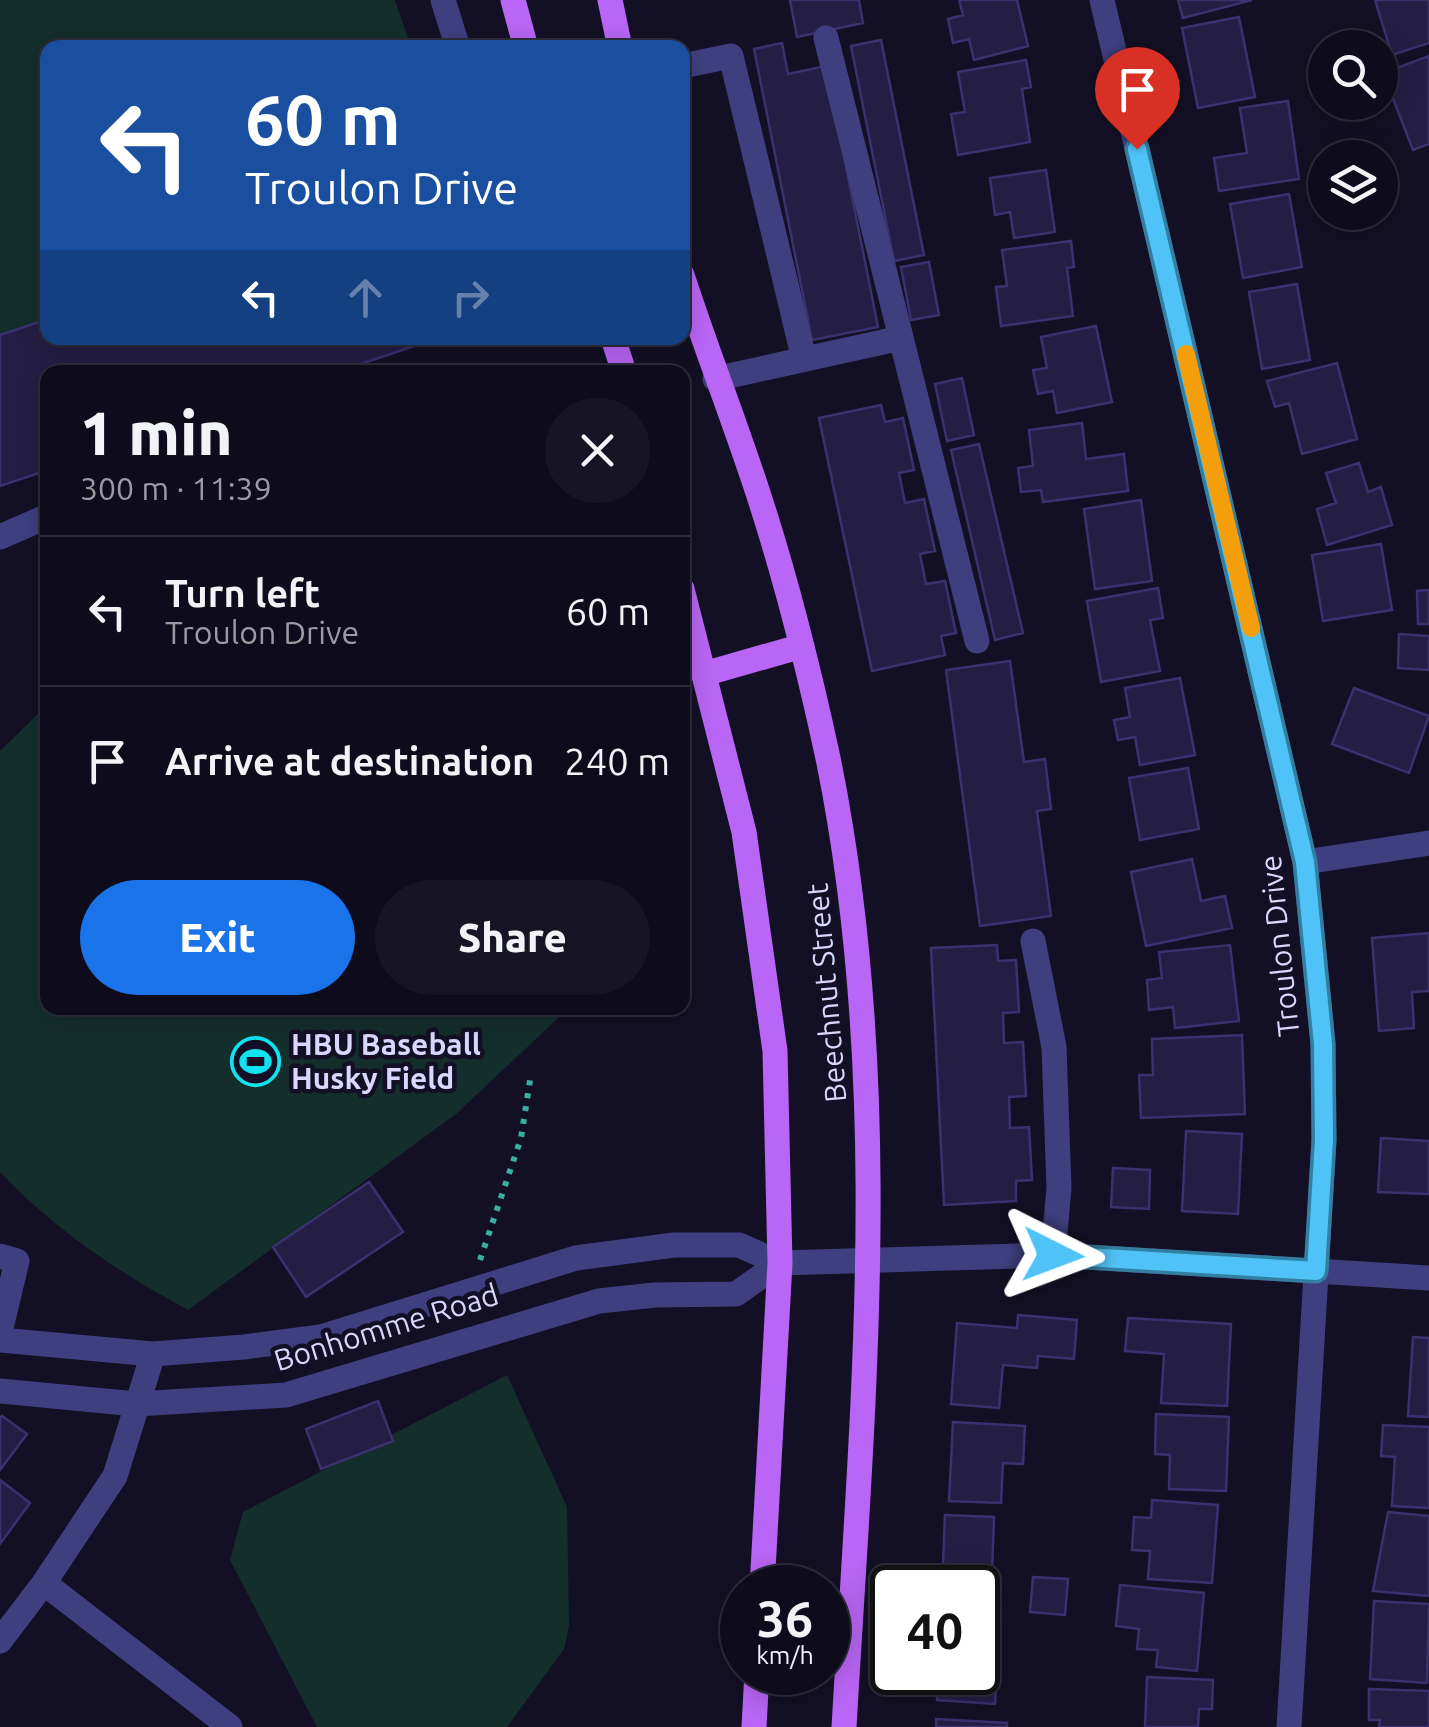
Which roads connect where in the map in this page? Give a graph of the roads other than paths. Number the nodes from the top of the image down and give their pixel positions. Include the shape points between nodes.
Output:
1 (443, 0) edge
2 (513, 0) edge
3 (610, 0) edge
4 (1102, 0) edge
5 (826, 38) dead end
6 (456, 40) edge
7 (524, 40) edge
8 (618, 40) edge
9 (690, 64) edge
10 (690, 300) edge
11 (901, 338) junction
12 (804, 360) junction
13 (715, 379) junction
14 (40, 519) edge
15 (0, 536) edge
16 (690, 620) edge
17 (977, 641) dead end
18 (802, 646) junction
19 (704, 674) junction
20 (1429, 844) edge
21 (1305, 862) junction
22 (1033, 942) dead end
23 (1053, 1255) junction
24 (0, 1256) edge
25 (871, 1262) junction
26 (780, 1263) junction
27 (1316, 1271) junction
28 (1429, 1278) edge
29 (0, 1332) edge
30 (0, 1340) edge
31 (153, 1354) junction
32 (0, 1390) edge
33 (136, 1404) junction
34 (763, 1565) edge
35 (44, 1584) junction
36 (0, 1641) edge
37 (756, 1695) edge
38 (230, 1727) edge
39 (754, 1727) edge
40 (844, 1727) edge
41 (1290, 1727) edge

1 - 6 street
2 - 7 main road
3 - 8 main road
4 - 21 street, Troulon Drive
5 - 11 street
9 - 12 street via 731,56
10 - 13 main road, Beechnut Street
11 - 12 street
11 - 17 street
12 - 13 street
13 - 18 main road, Beechnut Street via 758,494
14 - 15 street
16 - 19 main road, Beechnut Street
18 - 19 main road
18 - 25 main road, Beechnut Street via 846,866 864,1011
19 - 26 main road, Beechnut Street via 744,832 775,1051
20 - 21 street
21 - 27 street, Troulon Drive via 1323,1044
22 - 23 street via 1054,1048 1059,1188
23 - 25 street, Bonhomme Road
23 - 27 street, Bonhomme Road
24 - 29 street via 17,1261
25 - 26 street, Bonhomme Road
25 - 40 main road, Beechnut Street
26 - 31 street, Bonhomme Road via 739,1244 576,1258 321,1338
26 - 33 street, Bonhomme Road via 736,1294 598,1301 286,1395
26 - 34 main road, Beechnut Street
27 - 28 street, Bonhomme Road
27 - 41 street, Troulon Drive
30 - 31 street, Bonhomme Road
31 - 33 street
32 - 33 street, Bonhomme Road
33 - 35 street via 115,1476
35 - 36 street
35 - 38 street
37 - 39 main road

